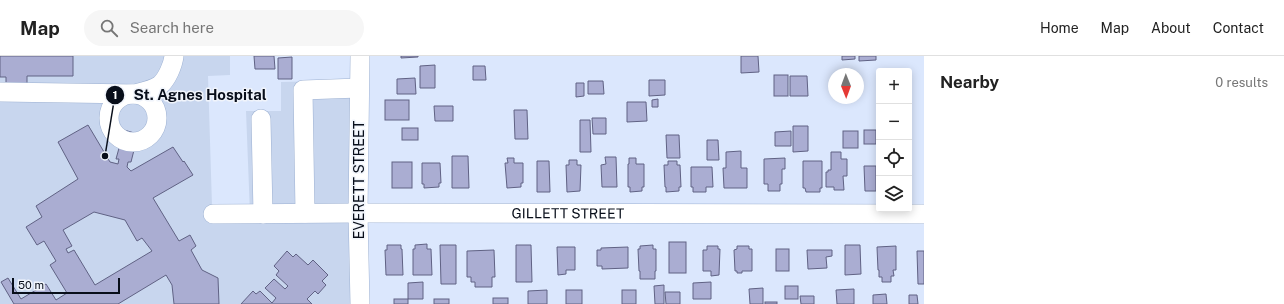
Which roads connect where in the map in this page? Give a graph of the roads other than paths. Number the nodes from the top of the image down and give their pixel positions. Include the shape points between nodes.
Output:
1 (174, 56) edge
2 (360, 56) edge
3 (359, 88) junction
4 (0, 92) edge
5 (261, 118) dead end
6 (305, 213) junction
7 (358, 213) junction
8 (213, 214) dead end
9 (263, 214) junction
10 (924, 214) edge
11 (360, 304) edge

1 - 4 street via 168,74 160,85 146,92
2 - 3 street, EVERETT STREET
3 - 6 street via 302,90
3 - 7 street, EVERETT STREET
5 - 9 street
6 - 7 street, GILLETT STREET
6 - 9 street, GILLETT STREET
7 - 10 street, GILLETT STREET
7 - 11 street, EVERETT STREET
8 - 9 street, GILLETT STREET

